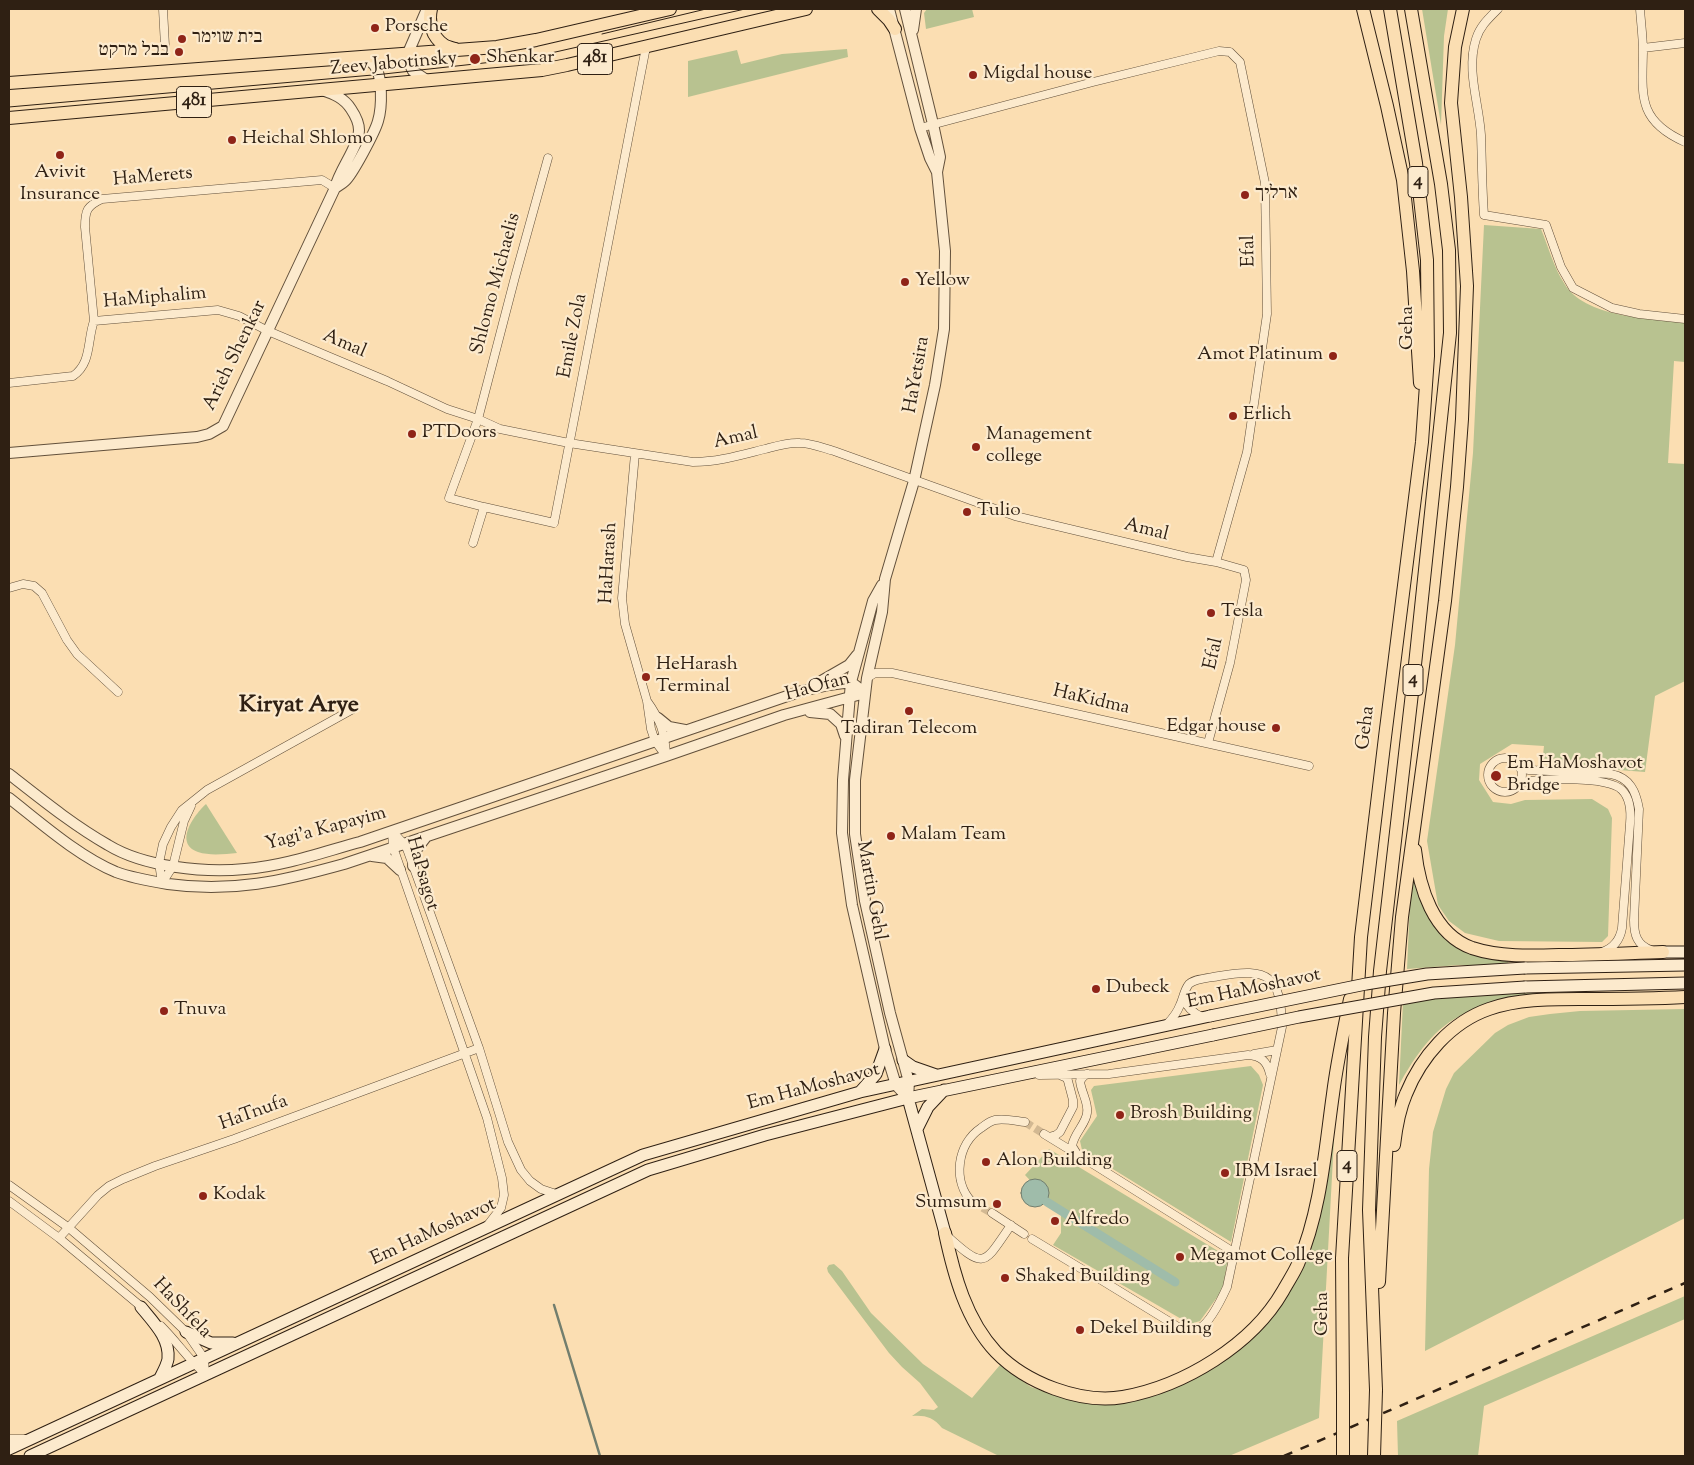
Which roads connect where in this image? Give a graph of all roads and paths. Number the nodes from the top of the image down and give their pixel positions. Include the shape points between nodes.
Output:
1 (163, 9) edge
2 (429, 9) edge
3 (670, 9) edge
4 (806, 9) edge
5 (878, 9) edge
6 (889, 9) edge
7 (905, 9) edge
8 (916, 9) edge
9 (1363, 9) edge
10 (1390, 9) edge
11 (1411, 9) edge
12 (1462, 9) edge
13 (1498, 9) edge
14 (1640, 9) edge
15 (895, 29) junction
16 (912, 39) junction
17 (1685, 43) edge
18 (165, 46) dead end
19 (646, 47) junction
20 (1643, 48) junction
21 (458, 50) junction
22 (408, 53) junction
23 (359, 57) junction
24 (428, 81) junction
25 (9, 84) edge
26 (380, 85) junction
27 (322, 90) junction
28 (9, 118) edge
29 (933, 124) junction
30 (920, 128) junction
31 (1685, 142) edge
32 (548, 158) dead end
33 (937, 172) junction
34 (335, 188) junction
35 (218, 310) joint
36 (1685, 319) edge
37 (94, 321) junction
38 (268, 330) junction
39 (9, 383) edge
40 (478, 418) junction
41 (569, 444) junction
42 (9, 453) edge
43 (635, 454) junction
44 (1421, 454) junction
45 (914, 481) junction
46 (484, 507) junction
47 (473, 543) dead end
48 (1216, 562) junction
49 (885, 579) junction
50 (9, 588) edge
51 (859, 652) junction
52 (867, 678) junction
53 (851, 682) junction
54 (118, 692) dead end
55 (802, 692) junction
56 (864, 693) junction
57 (850, 697) junction
58 (647, 702) junction
59 (353, 709) dead end
60 (784, 715) junction
61 (658, 718) junction
62 (689, 730) junction
63 (660, 739) junction
64 (846, 740) junction
65 (1208, 743) junction
66 (666, 756) junction
67 (1309, 766) dead end
68 (1520, 768) junction
69 (9, 774) edge
70 (1519, 783) junction
71 (9, 798) edge
72 (195, 800) junction
73 (392, 831) junction
74 (1414, 835) junction
75 (426, 837) junction
76 (404, 844) junction
77 (393, 848) junction
78 (369, 856) junction
79 (159, 863) junction
80 (173, 866) junction
81 (413, 866) junction
82 (400, 870) junction
83 (162, 883) junction
84 (1361, 937) junction
85 (1663, 952) junction
86 (1685, 952) edge
87 (1592, 955) junction
88 (1685, 965) edge
89 (1685, 984) edge
90 (1685, 997) edge
91 (1183, 998) junction
92 (1207, 1017) junction
93 (1164, 1027) junction
94 (479, 1048) junction
95 (885, 1049) junction
96 (1277, 1050) junction
97 (465, 1052) junction
98 (1248, 1055) junction
99 (903, 1060) junction
100 (1088, 1074) junction
101 (1056, 1075) junction
102 (938, 1076) junction
103 (1012, 1076) junction
104 (1271, 1078) junction
105 (909, 1082) junction
106 (896, 1084) junction
107 (944, 1090) junction
108 (860, 1092) junction
109 (908, 1098) junction
110 (1025, 1122) tunnel mouth
111 (917, 1129) junction
112 (1077, 1154) junction
113 (9, 1185) edge
114 (559, 1195) junction
115 (9, 1201) edge
116 (972, 1202) tunnel mouth
117 (1383, 1212) junction
118 (992, 1213) tunnel mouth
119 (1011, 1225) junction
120 (69, 1228) junction
121 (486, 1228) junction
122 (945, 1233) junction
123 (1024, 1234) dead end
124 (59, 1238) junction
125 (1032, 1239) dead end
126 (1235, 1253) junction
127 (1090, 1274) dead end
128 (1098, 1278) dead end
129 (141, 1306) junction
130 (186, 1332) junction
131 (238, 1343) junction
132 (1375, 1354) junction
133 (204, 1358) junction
134 (193, 1364) junction
135 (205, 1374) junction
136 (160, 1378) junction
137 (9, 1438) edge
138 (29, 1439) junction
139 (9, 1449) edge
140 (30, 1456) edge
141 (1343, 1456) edge
142 (1374, 1456) edge

1 - 18 street
2 - 21 main road via 435,36 444,45
2 - 22 street
3 - 21 main road, Zeev Jabotinsky / 481 via 536,40
4 - 19 main road, Zeev Jabotinsky / 481
5 - 15 main road
6 - 15 street, HaYetsira
7 - 16 street, HaYetsira
8 - 16 street
9 - 44 main road via 1405,197 1417,327
10 - 44 main road, Geha / 4 via 1416,163 1427,260 1428,356
11 - 132 main road, Geha / 4 via 1449,250 1450,333 1375,1038 1369,1210
12 - 74 main road via 1455,47 1451,103 1467,286 1462,419 1445,600
13 - 36 street via 1485,21 1472,54 1481,134 1484,215 1546,225 1561,267 1573,288 1612,308
14 - 20 street
15 - 30 street, HaYetsira
16 - 29 street, HaYetsira
17 - 20 street
19 - 24 main road, Zeev Jabotinsky / 481 via 542,70
19 - 41 street, Emile Zola
20 - 31 street via 1643,99 1649,114 1666,132
21 - 22 main road, Zeev Jabotinsky / 481
22 - 23 main road, Zeev Jabotinsky / 481
22 - 24 street via 414,71
23 - 25 main road, Zeev Jabotinsky / 481
23 - 26 street, Arieh Shenkar via 374,64
24 - 26 main road, Zeev Jabotinsky / 481
26 - 27 main road, Zeev Jabotinsky / 481
26 - 34 street, Arieh Shenkar via 378,122 346,181
27 - 28 main road, Zeev Jabotinsky / 481
27 - 34 street, Arieh Shenkar via 340,98 348,106 359,130
29 - 30 street, Efal
29 - 33 street, HaYetsira via 940,157
29 - 48 street, Efal via 1219,51 1230,52 1240,62 1265,183 1267,314 1247,452
30 - 33 street, HaYetsira
32 - 40 street, Shlomo Michaelis
33 - 45 street, HaYetsira via 945,252 944,329
34 - 37 street, HaMerets via 322,180 102,199 91,204 85,214 85,227
34 - 38 street, Arieh Shenkar
35 - 37 street, HaMiphalim
35 - 38 street, Amal
37 - 39 street via 85,364 80,371 73,376
38 - 40 street, Amal via 447,409
38 - 42 street, Arieh Shenkar via 223,426 209,434
40 - 41 street, Amal via 500,429
40 - 46 street, Shlomo Michaelis via 449,498
41 - 43 street, Amal
41 - 46 street, Emile Zola via 554,523
43 - 45 street, Amal via 708,462 799,443 834,451
43 - 58 street, HaHarash via 622,598 625,624
44 - 84 main road, Geha / 4
45 - 48 street, Amal via 1015,516
45 - 49 street, HaYetsira
46 - 47 street
48 - 65 street, Efal via 1244,570 1246,580 1230,662
49 - 51 street, HaYetsira via 874,601
49 - 52 street, HaYetsira via 882,612
50 - 54 street via 23,584 34,586 42,593 77,654
51 - 53 street, HaYetsira
51 - 55 street via 838,673
52 - 56 street, HaYetsira
52 - 65 street, HaKidma via 875,673 892,673
53 - 55 street, HaOfan
53 - 56 street, HaOfan
53 - 57 street, Martin Gehl
55 - 62 street, HaOfan
56 - 57 street, HaOfan
56 - 99 street, Martin Gehl via 855,780 855,834 864,902
57 - 60 street, HaOfan
57 - 64 street, Martin Gehl
58 - 61 street, HaHarash
58 - 63 street, HaHarash via 649,721
59 - 72 street via 207,790
60 - 64 street via 830,714 841,724
60 - 66 street, HaOfan
61 - 62 street via 672,728
61 - 63 street, HaHarash
62 - 63 street, HaOfan
63 - 66 street, HaHarash
63 - 73 street, Yagi'a Kapayim
64 - 95 street, Martin Gehl via 842,833 852,905
65 - 67 street, HaKidma
66 - 75 street, Yagi'a Kapayim
68 - 70 street
68 - 70 street via 1513,760 1503,758 1494,762 1488,771 1490,782 1497,789 1512,790
68 - 85 street via 1610,774 1626,780 1632,787 1639,809 1635,934 1645,948
69 - 79 street, Yagi'a Kapayim via 108,846
70 - 87 street via 1538,780 1597,782 1617,786 1626,796 1630,824 1620,937 1612,948
71 - 83 street, Yagi'a Kapayim via 95,861 116,872
72 - 79 street via 176,818 166,836
72 - 80 street via 184,821
73 - 76 street, HaPsagot
73 - 77 street, HaPsagot
73 - 80 street, Yagi'a Kapayim via 295,859 245,869
74 - 87 main road via 1416,860 1430,909 1458,940 1477,949 1510,954
74 - 117 main road via 1402,917 1394,1013
75 - 76 street, Yagi'a Kapayim
75 - 81 street via 416,850
76 - 77 street, Yagi'a Kapayim
76 - 81 street, HaPsagot
77 - 78 street, Yagi'a Kapayim
77 - 82 street, HaPsagot
78 - 82 street via 387,858
78 - 83 street, Yagi'a Kapayim via 290,879 246,886 199,888
79 - 80 street, Yagi'a Kapayim
79 - 83 street
80 - 83 street
81 - 94 street, HaPsagot
82 - 97 street, HaPsagot
84 - 122 main road via 1317,1197 1298,1264 1262,1320 1214,1361 1164,1385 1122,1397 1080,1395 1033,1379 997,1353 983,1337 959,1289
84 - 141 main road, Geha / 4, bridge via 1342,1258
85 - 86 main road
85 - 87 main road
88 - 92 main road, Em HaMoshavot, bridge via 1526,968 1427,974
89 - 103 main road, Em HaMoshavot, bridge via 1525,987 1434,993 1309,1015
90 - 117 main road via 1538,1000 1489,1009 1465,1021 1436,1046 1414,1076 1405,1095
91 - 92 street via 1193,1013
91 - 93 street via 1174,1017
91 - 96 street via 1185,990 1197,980 1242,972 1263,975 1274,984 1281,1010 1282,1027
92 - 93 main road, Em HaMoshavot
93 - 102 main road, Em HaMoshavot
94 - 97 street, HaTnufa
94 - 114 street, HaPsagot via 520,1170 541,1189
95 - 106 street, Martin Gehl
95 - 108 main road via 876,1074
96 - 98 street
96 - 104 street
97 - 120 street, HaTnufa via 124,1179 98,1195
97 - 121 street, HaPsagot via 487,1118 502,1178 504,1196 501,1208
98 - 100 street
98 - 104 street via 1263,1059
99 - 102 main road
99 - 105 street, Martin Gehl
100 - 101 street
100 - 112 street via 1080,1081 1088,1110 1073,1138 1072,1146
101 - 103 street
101 - 112 street via 1067,1078 1073,1104 1060,1132 1047,1135
102 - 105 main road, Em HaMoshavot
103 - 107 main road, Em HaMoshavot
104 - 126 street
105 - 106 main road, Em HaMoshavot
105 - 109 street, Martin Gehl
106 - 108 main road, Em HaMoshavot
106 - 109 street, Martin Gehl
107 - 109 main road, Em HaMoshavot
107 - 111 main road via 928,1107
108 - 114 main road, Em HaMoshavot via 643,1155
109 - 111 main road, Martin Gehl
109 - 135 main road, Em HaMoshavot via 765,1135 648,1170
110 - 116 street via 993,1120 977,1131 963,1151 959,1164 960,1178
111 - 122 main road, Martin Gehl
112 - 126 street
113 - 120 street, HaShfela
114 - 121 main road, Em HaMoshavot
115 - 124 street, HaShfela
117 - 132 main road
118 - 119 street
119 - 122 street via 990,1256 981,1260 974,1258
119 - 123 street
120 - 124 street, HaTnufa
120 - 130 street, HaShfela
121 - 131 main road, Em HaMoshavot
124 - 129 street, HaShfela
125 - 127 street
126 - 128 street via 1221,1300 1207,1321 1191,1331 1183,1330
129 - 134 street, HaShfela via 176,1341
129 - 136 main road via 162,1332 167,1348 168,1360
130 - 131 main road via 211,1343
130 - 133 street, HaShfela
131 - 133 main road, Em HaMoshavot
132 - 142 main road, Geha / 4, bridge
133 - 134 main road, Em HaMoshavot
133 - 135 street, HaShfela
134 - 135 street, HaShfela
134 - 136 main road, Em HaMoshavot
135 - 140 main road, Em HaMoshavot
136 - 138 main road, Em HaMoshavot
137 - 138 street
138 - 139 main road, Em HaMoshavot

